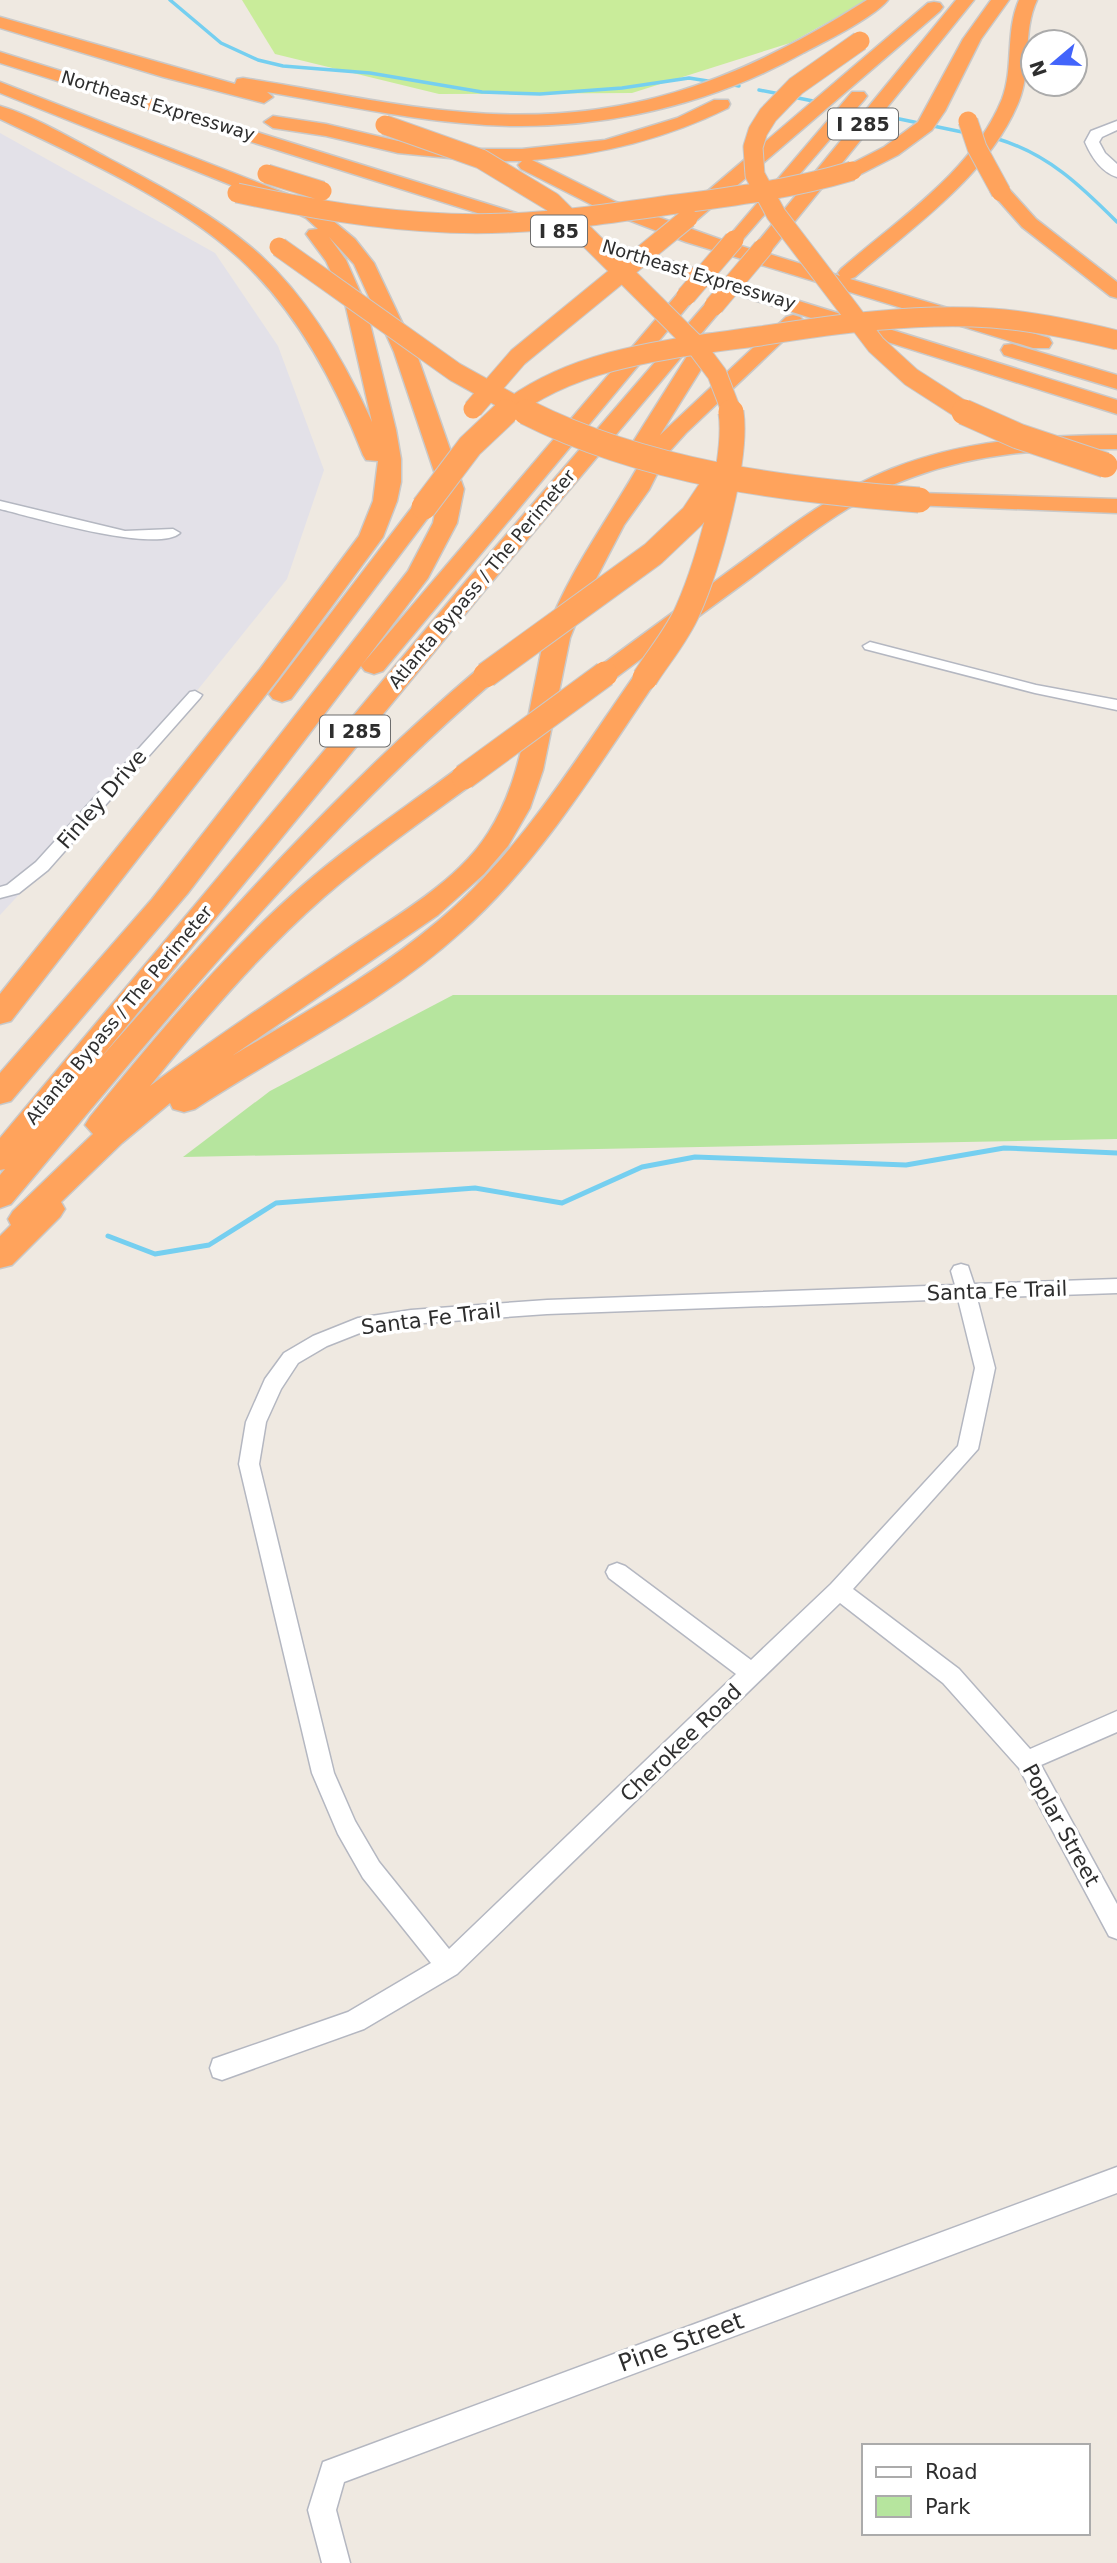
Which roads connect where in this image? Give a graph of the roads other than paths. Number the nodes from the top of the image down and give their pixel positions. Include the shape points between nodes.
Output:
1 (882, 0) edge
2 (965, 0) edge
3 (1000, 0) edge
4 (1028, 0) edge
5 (937, 4) edge
6 (984, 20) junction
7 (1, 26) edge
8 (865, 36) dead end
9 (104, 54) junction
10 (0, 57) edge
11 (0, 74) edge
12 (243, 83) junction
13 (0, 87) edge
14 (195, 98) dead end
15 (0, 100) edge
16 (0, 112) edge
17 (1117, 125) edge
18 (68, 144) junction
19 (436, 172) dead end
20 (1117, 172) edge
21 (254, 186) junction
22 (489, 188) dead end
23 (686, 211) junction
24 (1117, 292) edge
25 (720, 308) junction
26 (1117, 340) edge
27 (1117, 366) edge
28 (1117, 382) edge
29 (1117, 407) edge
30 (1117, 442) edge
31 (728, 463) junction
32 (1111, 466) edge
33 (418, 504) junction
34 (0, 505) edge
35 (1117, 506) edge
36 (612, 525) junction
37 (173, 533) dead end
38 (342, 576) junction
39 (870, 646) dead end
40 (195, 695) dead end
41 (1117, 705) edge
42 (0, 892) edge
43 (163, 904) junction
44 (0, 1014) edge
45 (0, 1021) edge
46 (0, 1093) edge
47 (0, 1159) edge
48 (0, 1196) edge
49 (24, 1219) junction
50 (0, 1249) edge
51 (0, 1256) edge
52 (963, 1282) junction
53 (1117, 1286) edge
54 (617, 1572) dead end
55 (839, 1590) junction
56 (753, 1674) junction
57 (1117, 1721) edge
58 (1027, 1761) junction
59 (1117, 1928) edge
60 (448, 1966) junction
61 (222, 2068) dead end
62 (1117, 2180) edge
63 (336, 2563) edge

1 - 12 highway via 825,35 716,87 637,111 578,119 462,118
1 - 19 highway, Northeast Expressway via 830,41 697,118 628,141 540,153 458,154 395,147 266,120
2 - 25 highway, I 285
3 - 6 highway
4 - 36 highway via 1019,24 1013,95 985,146 678,428 657,452
5 - 23 highway
5 - 43 highway, Atlanta Bypass / The Perimeter / I 285, bridge via 338,709
6 - 23 highway, bridge via 926,124 909,140 866,164 825,179
6 - 24 highway, bridge via 967,68 965,95 977,148 1001,192 1028,223
7 - 9 highway
7 - 14 highway, Northeast Expressway
8 - 32 highway, bridge via 788,94 761,125 753,148 754,169 766,200 871,337 910,377 999,429
9 - 12 highway
9 - 31 highway, bridge via 228,89 385,125 503,171 552,202 693,342 718,374 732,415
10 - 29 highway, Northeast Expressway / I 85
11 - 21 highway
12 - 27 highway via 401,116 485,144 609,206 693,238
13 - 21 highway
15 - 21 highway via 171,172
16 - 18 highway
17 - 20 street via 1096,134 1092,142 1098,155
18 - 35 highway, bridge via 279,247 485,391 576,434 718,476 828,493
18 - 38 highway via 192,215 244,251 275,281 311,328 374,454 375,495
21 - 23 highway, bridge via 432,213
21 - 23 highway, bridge via 339,213 443,223 541,222
21 - 38 highway via 286,206 336,260 355,303 385,430 390,459 385,501 371,537
21 - 43 highway via 313,214 364,263 405,352 452,489 452,507 445,530 419,573
22 - 28 highway, Northeast Expressway / I 85
23 - 33 highway, bridge via 518,357 478,402
25 - 36 highway via 641,447
25 - 47 highway, Atlanta Bypass / The Perimeter / I 285 via 477,585
26 - 33 highway, bridge via 1028,322 925,317 820,327 632,356 577,373 504,412
30 - 49 highway, bridge via 991,450 927,465 874,484 816,519 357,856 293,910 212,991
31 - 48 highway, bridge via 693,516 653,554 486,675 387,764 204,956
31 - 51 highway, bridge via 718,522 677,632 525,849 452,926 413,957 344,1005 160,1117 93,1170
33 - 45 highway via 279,699 93,921
34 - 37 street via 125,536
36 - 49 highway via 557,638 530,769 498,840 428,908 156,1097
38 - 44 highway
39 - 41 street
40 - 42 street, Finley Drive via 58,849 13,888
43 - 46 highway, Atlanta Bypass / The Perimeter / I 285
49 - 50 highway
52 - 53 street, Santa Fe Trail
52 - 55 street, Cherokee Road via 985,1368 968,1450
52 - 60 street, Santa Fe Trail via 411,1317 358,1326 291,1357 256,1422 249,1464 323,1773 371,1870
54 - 56 street
55 - 56 street, Cherokee Road
55 - 58 street, Poplar Street via 951,1676
56 - 60 street, Cherokee Road
57 - 58 street
58 - 59 street, Poplar Street
60 - 61 street, Cherokee Road via 355,2021
62 - 63 street, Pine Street via 333,2472 322,2510

